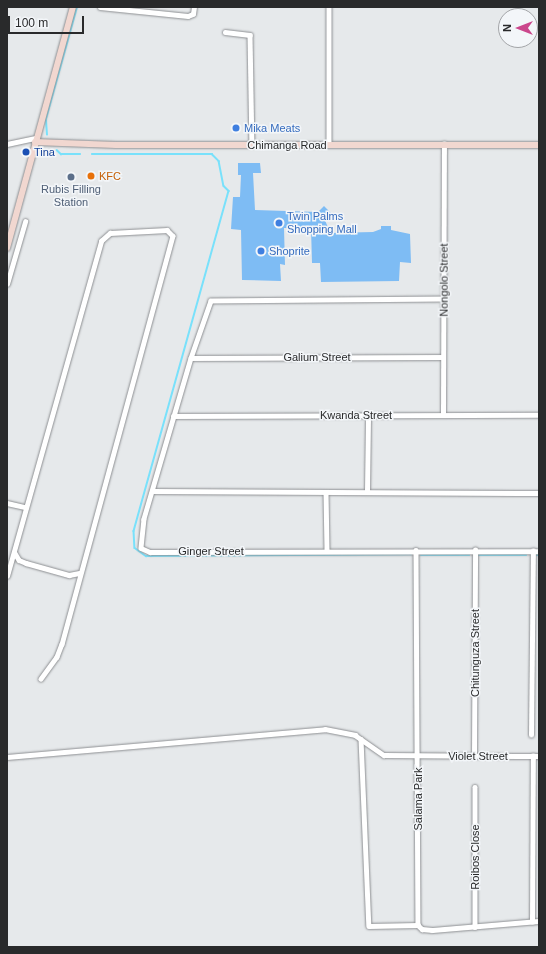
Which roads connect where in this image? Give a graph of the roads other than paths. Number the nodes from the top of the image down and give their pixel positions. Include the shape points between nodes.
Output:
1 (74, 7) edge
2 (100, 7) edge
3 (194, 7) edge
4 (328, 7) edge
5 (225, 32) dead end
6 (35, 140) junction
7 (7, 144) edge
8 (444, 144) junction
9 (252, 145) junction
10 (329, 145) junction
11 (539, 145) edge
12 (25, 222) dead end
13 (7, 248) edge
14 (7, 284) edge
15 (444, 299) junction
16 (444, 357) junction
17 (190, 358) junction
18 (368, 415) junction
19 (443, 415) junction
20 (539, 415) edge
21 (173, 416) junction
22 (152, 491) junction
23 (367, 491) junction
24 (326, 492) junction
25 (539, 492) edge
26 (7, 503) edge
27 (24, 507) junction
28 (416, 550) junction
29 (475, 550) junction
30 (327, 551) junction
31 (533, 551) junction
32 (539, 551) edge
33 (15, 553) junction
34 (79, 573) junction
35 (7, 576) edge
36 (41, 679) dead end
37 (531, 735) dead end
38 (361, 739) junction
39 (418, 756) junction
40 (474, 756) junction
41 (533, 756) junction
42 (539, 756) edge
43 (7, 757) edge
44 (474, 787) dead end
45 (539, 921) edge
46 (532, 922) junction
47 (418, 926) junction
48 (475, 927) junction

1 - 6 street
2 - 3 street via 188,16 193,14
4 - 10 street
5 - 9 street via 250,35
6 - 7 street
6 - 9 street, Chimanga Road
6 - 13 street
8 - 10 street, Chimanga Road
8 - 11 street, Chimanga Road
8 - 15 street, Nongolo Street
9 - 10 street, Chimanga Road
12 - 14 street
15 - 16 street, Nongolo Street
15 - 17 street, Ginger Street via 212,301
16 - 17 street, Galium Street
16 - 19 street, Nongolo Street
17 - 21 street, Ginger Street
18 - 19 street, Kwanda Street
18 - 21 street, Kwanda Street
18 - 23 street
19 - 20 street, Kwanda Street
21 - 22 street, Ginger Street
22 - 24 street
22 - 30 street, Ginger Street via 140,534 141,548 144,550
23 - 24 street
23 - 25 street
24 - 30 street
26 - 27 street
27 - 33 street
27 - 34 street via 101,241 110,233 172,232 151,320
28 - 29 street, Ginger Street
28 - 30 street, Ginger Street
28 - 39 street, Salama Park
29 - 31 street, Ginger Street
29 - 40 street, Chitunguza Street
31 - 32 street, Ginger Street
31 - 37 street
33 - 34 street via 19,560 26,563 69,575
33 - 35 street
34 - 36 street via 62,644 57,657
38 - 39 street, Violet Street via 384,755
38 - 43 street, Violet Street via 346,732 325,729
38 - 47 street via 369,926
39 - 40 street, Violet Street
39 - 47 street, Salama Park
40 - 41 street, Violet Street
41 - 42 street, Violet Street
41 - 46 street
44 - 48 street, Roibos Close
45 - 46 street
46 - 48 street
47 - 48 street via 432,930

